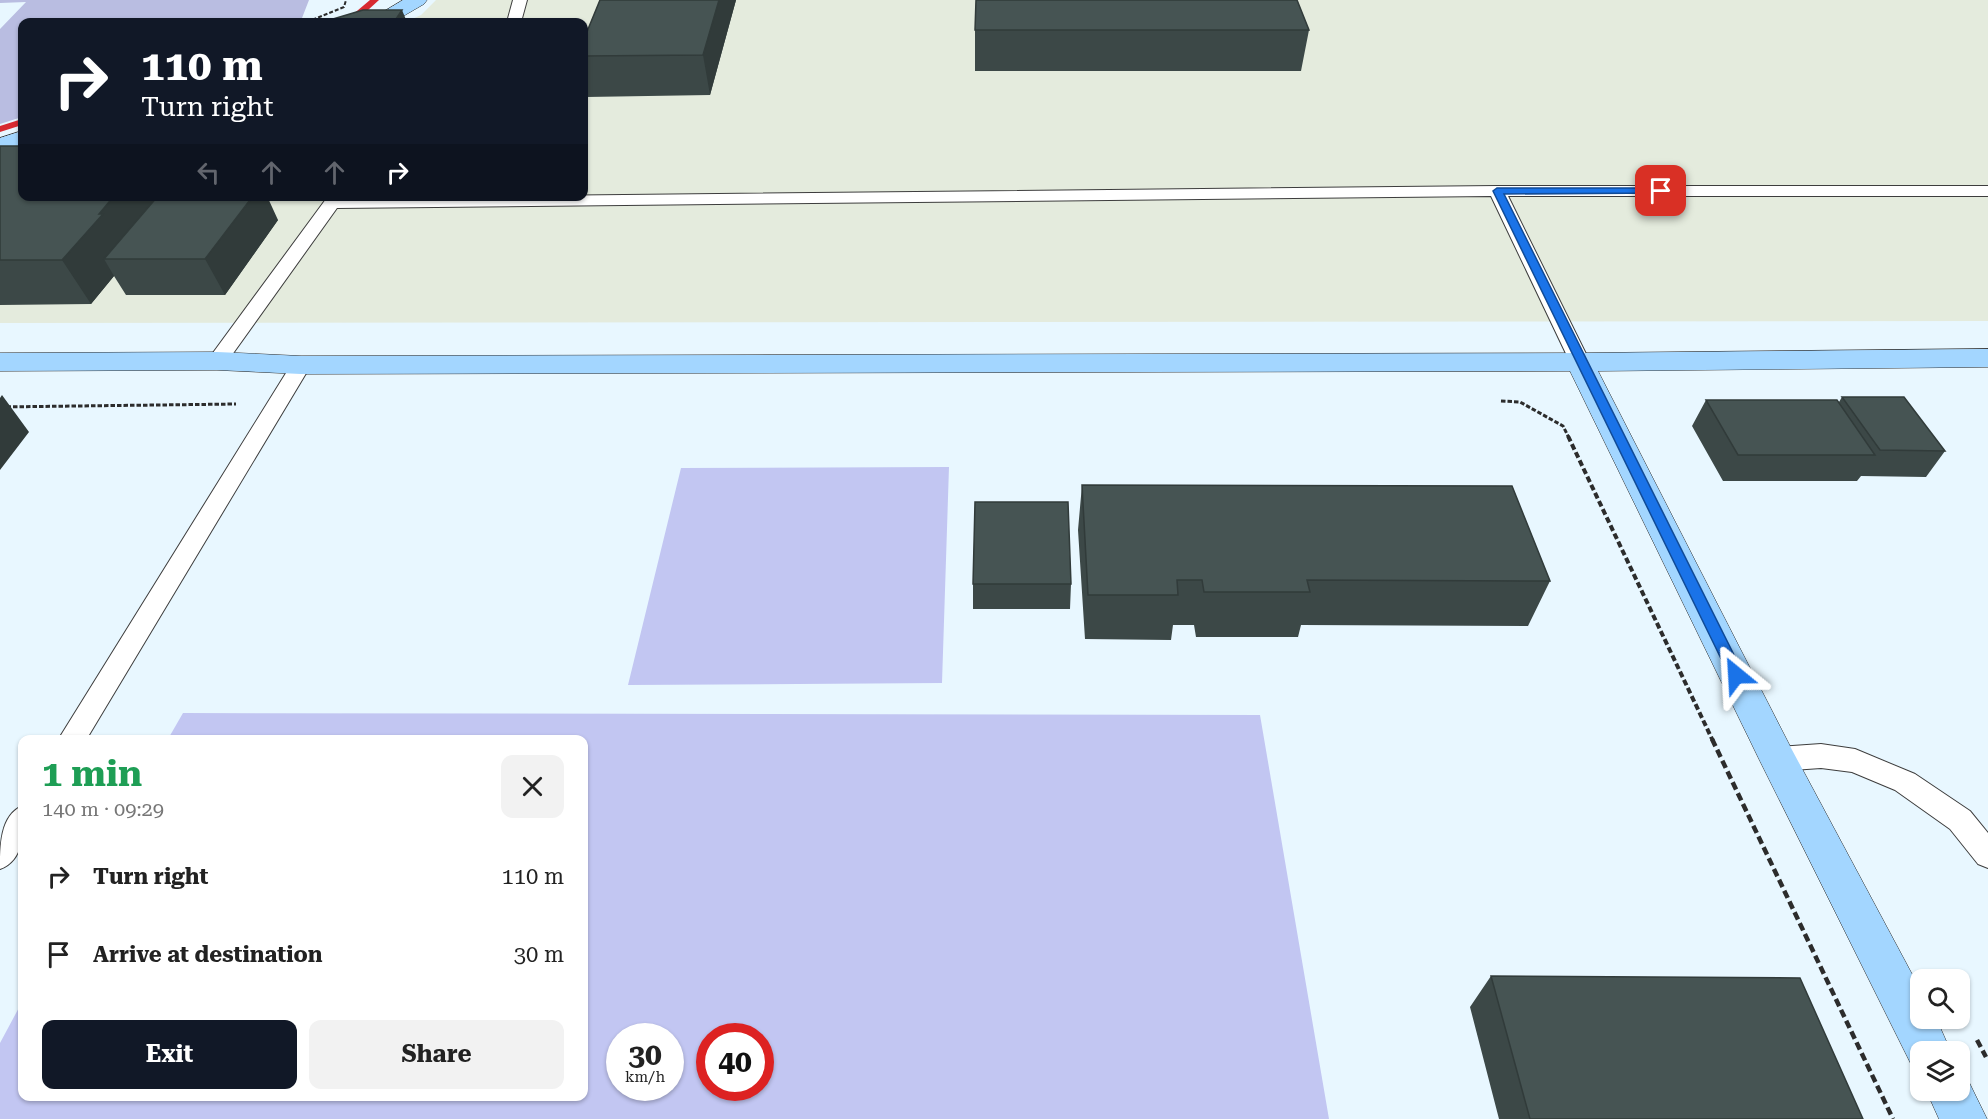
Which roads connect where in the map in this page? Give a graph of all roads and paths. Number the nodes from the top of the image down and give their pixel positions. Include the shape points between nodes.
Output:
1 (346, 0) edge
2 (417, 0) edge
3 (520, 0) edge
4 (317, 18) edge
5 (387, 18) edge
6 (515, 18) edge
7 (18, 139) edge
8 (0, 145) edge
9 (1497, 191) junction
10 (1988, 191) edge
11 (588, 198) edge
12 (378, 201) edge
13 (1988, 358) edge
14 (217, 361) junction
15 (0, 362) edge
16 (1458, 362) junction
17 (1580, 362) junction
18 (301, 365) junction
19 (74, 735) edge
20 (1778, 759) junction
21 (18, 826) edge
22 (1988, 855) edge
23 (0, 856) edge
24 (1923, 1041) edge
25 (1955, 1101) edge
26 (1893, 1119) edge
27 (1964, 1119) edge

1 - 4 path via 344,7
2 - 5 street
3 - 6 lane
7 - 8 street
9 - 10 lane
9 - 11 lane
9 - 17 lane
12 - 14 lane via 332,203
13 - 17 street
14 - 15 street
14 - 18 street
16 - 17 street
16 - 18 street
16 - 26 path via 1474,400 1520,402 1563,426
17 - 20 street
18 - 19 lane
20 - 22 lane via 1821,756 1856,761 1905,782 1960,820
20 - 24 street
21 - 23 lane
25 - 27 street

